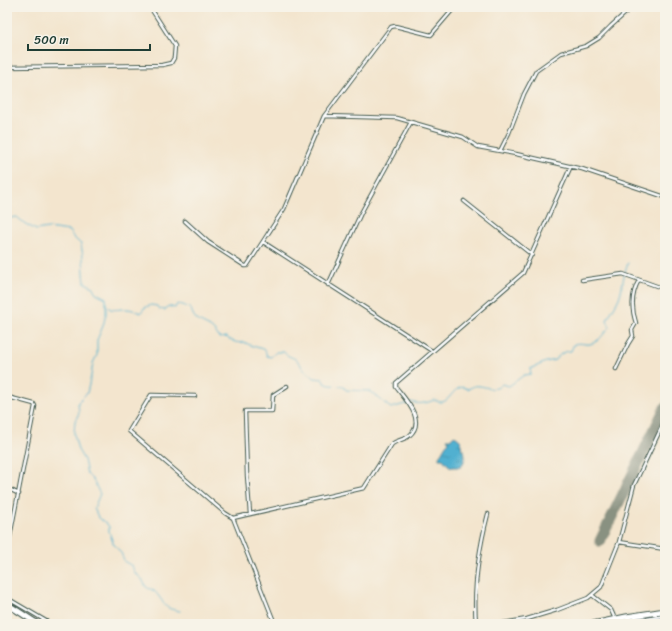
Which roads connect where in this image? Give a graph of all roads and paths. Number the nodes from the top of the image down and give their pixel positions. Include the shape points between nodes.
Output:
1 (150, 7) edge
2 (455, 7) edge
3 (632, 7) edge
4 (7, 67) edge
5 (324, 116) junction
6 (411, 122) junction
7 (500, 151) junction
8 (571, 166) junction
9 (665, 197) edge
10 (464, 201) dead end
11 (185, 221) dead end
12 (263, 242) junction
13 (532, 255) junction
14 (582, 280) dead end
15 (639, 280) junction
16 (328, 285) junction
17 (665, 289) edge
18 (432, 351) junction
19 (616, 369) dead end
20 (288, 386) dead end
21 (195, 396) dead end
22 (8, 397) dead end
23 (665, 420) edge
24 (7, 488) edge
25 (19, 494) junction
26 (250, 514) junction
27 (488, 514) dead end
28 (233, 518) junction
29 (619, 542) junction
30 (665, 549) edge
31 (7, 552) edge
32 (592, 595) junction
33 (7, 598) edge
34 (7, 604) edge
35 (665, 611) edge
36 (665, 616) edge
37 (7, 619) edge
38 (627, 619) junction
39 (615, 621) edge
40 (39, 622) edge
41 (13, 624) edge
42 (51, 624) edge
43 (275, 624) edge
44 (476, 624) edge
45 (498, 624) edge
46 (593, 624) edge
47 (631, 624) edge

1 - 4 street via 174,46 174,58 171,63
2 - 5 street via 430,35 391,27
3 - 7 street via 599,38 586,46 560,53 536,71
5 - 6 street via 394,117
5 - 12 street via 284,209
6 - 7 street via 463,137 478,147
6 - 16 street via 361,213
7 - 8 street
8 - 9 street
8 - 13 street
10 - 13 street
11 - 12 street via 208,242 245,266
12 - 16 street
13 - 18 street via 521,275
14 - 15 street via 623,274
15 - 17 street
15 - 19 street via 632,293 636,323 632,330 633,336
16 - 18 street
18 - 26 street via 395,385 413,410 413,432 405,439 392,444 364,488
20 - 26 street via 273,395 272,411 245,412
21 - 28 street via 152,395 129,430
22 - 25 street via 35,406
23 - 29 street via 634,485
24 - 25 street
25 - 31 street
26 - 28 street
27 - 44 street via 478,568
28 - 43 street
29 - 30 street
29 - 32 street via 601,587
32 - 39 street via 611,610
32 - 45 street via 547,614
33 - 40 street
34 - 40 highway
35 - 38 highway
36 - 38 street
37 - 41 street
38 - 39 highway
38 - 47 street
39 - 46 highway
40 - 42 street

